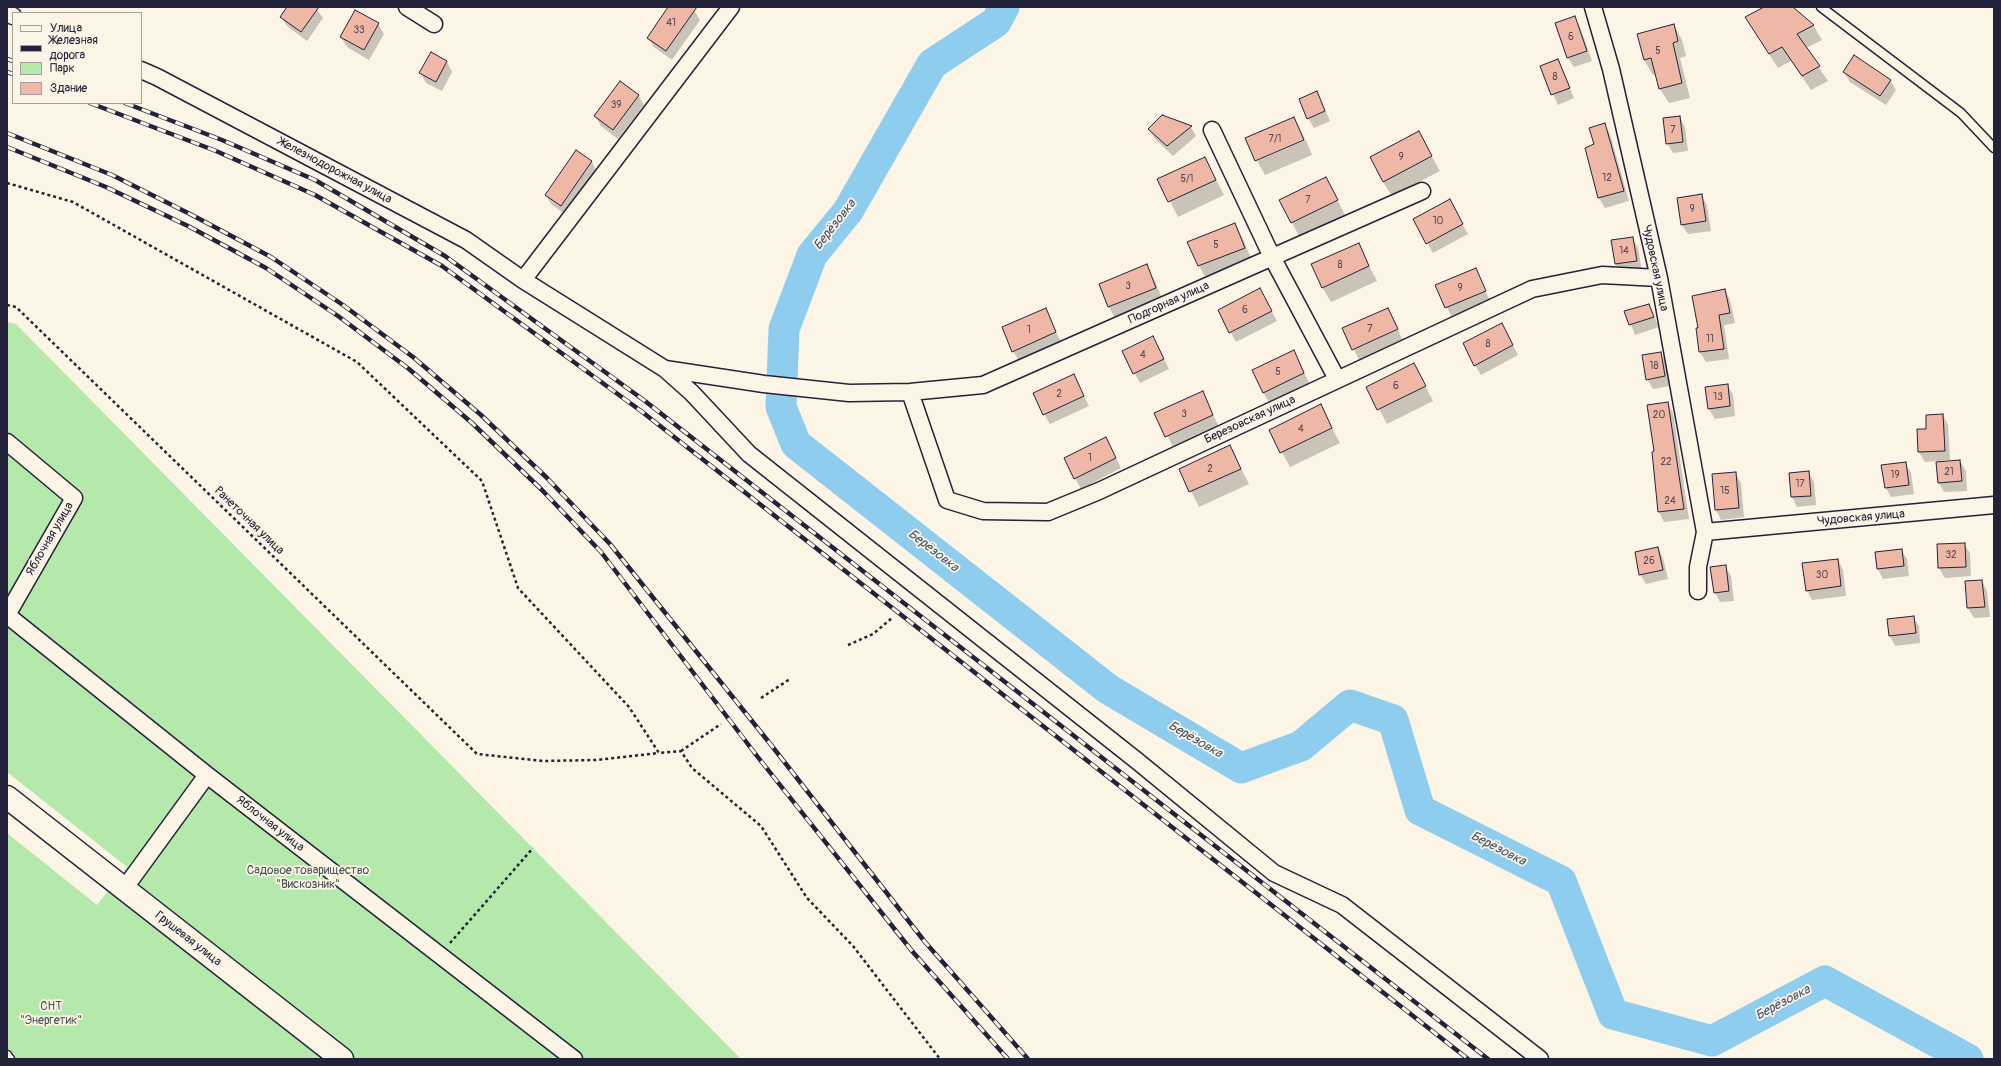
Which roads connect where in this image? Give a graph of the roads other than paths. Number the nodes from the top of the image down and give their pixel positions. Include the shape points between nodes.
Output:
1 (408, 7) edge
2 (731, 7) edge
3 (1593, 7) edge
4 (1821, 7) edge
5 (434, 24) dead end
6 (142, 70) edge
7 (1212, 130) dead end
8 (1994, 148) edge
9 (1422, 192) dead end
10 (1272, 257) junction
11 (1658, 278) junction
12 (523, 280) junction
13 (665, 369) junction
14 (1337, 379) junction
15 (910, 392) junction
16 (7, 442) edge
17 (1994, 505) edge
18 (1705, 532) junction
19 (1698, 591) dead end
20 (7, 615) edge
21 (207, 775) junction
22 (7, 796) edge
23 (124, 889) junction
24 (7, 1055) edge
25 (10, 1059) edge
26 (342, 1059) edge
27 (574, 1059) edge
28 (1540, 1059) edge

1 - 5 street
2 - 12 street
3 - 11 street, Чудовская улица via 1611,69
4 - 8 lane via 1961,114
6 - 12 street, Железнодорожная улица via 466,240
7 - 10 street
9 - 10 street, Подгорная улица
10 - 14 street
10 - 15 street, Подгорная улица via 983,385
11 - 14 street, Березовская улица via 1602,275 1532,289
11 - 18 street, Чудовская улица
12 - 13 street, Железнодорожная улица
13 - 15 street, Подгорная улица via 849,394
13 - 28 street via 749,454 1136,760 1274,873 1342,905
14 - 15 street, Березовская улица via 1099,491 1048,512 983,511 947,500
16 - 20 street, Яблочная улица via 74,498
17 - 18 street, Чудовская улица
18 - 19 street, Чудовская улица via 1698,567
20 - 21 street, Яблочная улица
21 - 23 street
21 - 27 street, Яблочная улица
22 - 23 street, Грушевая улица
23 - 26 street, Грушевая улица
24 - 25 lane

